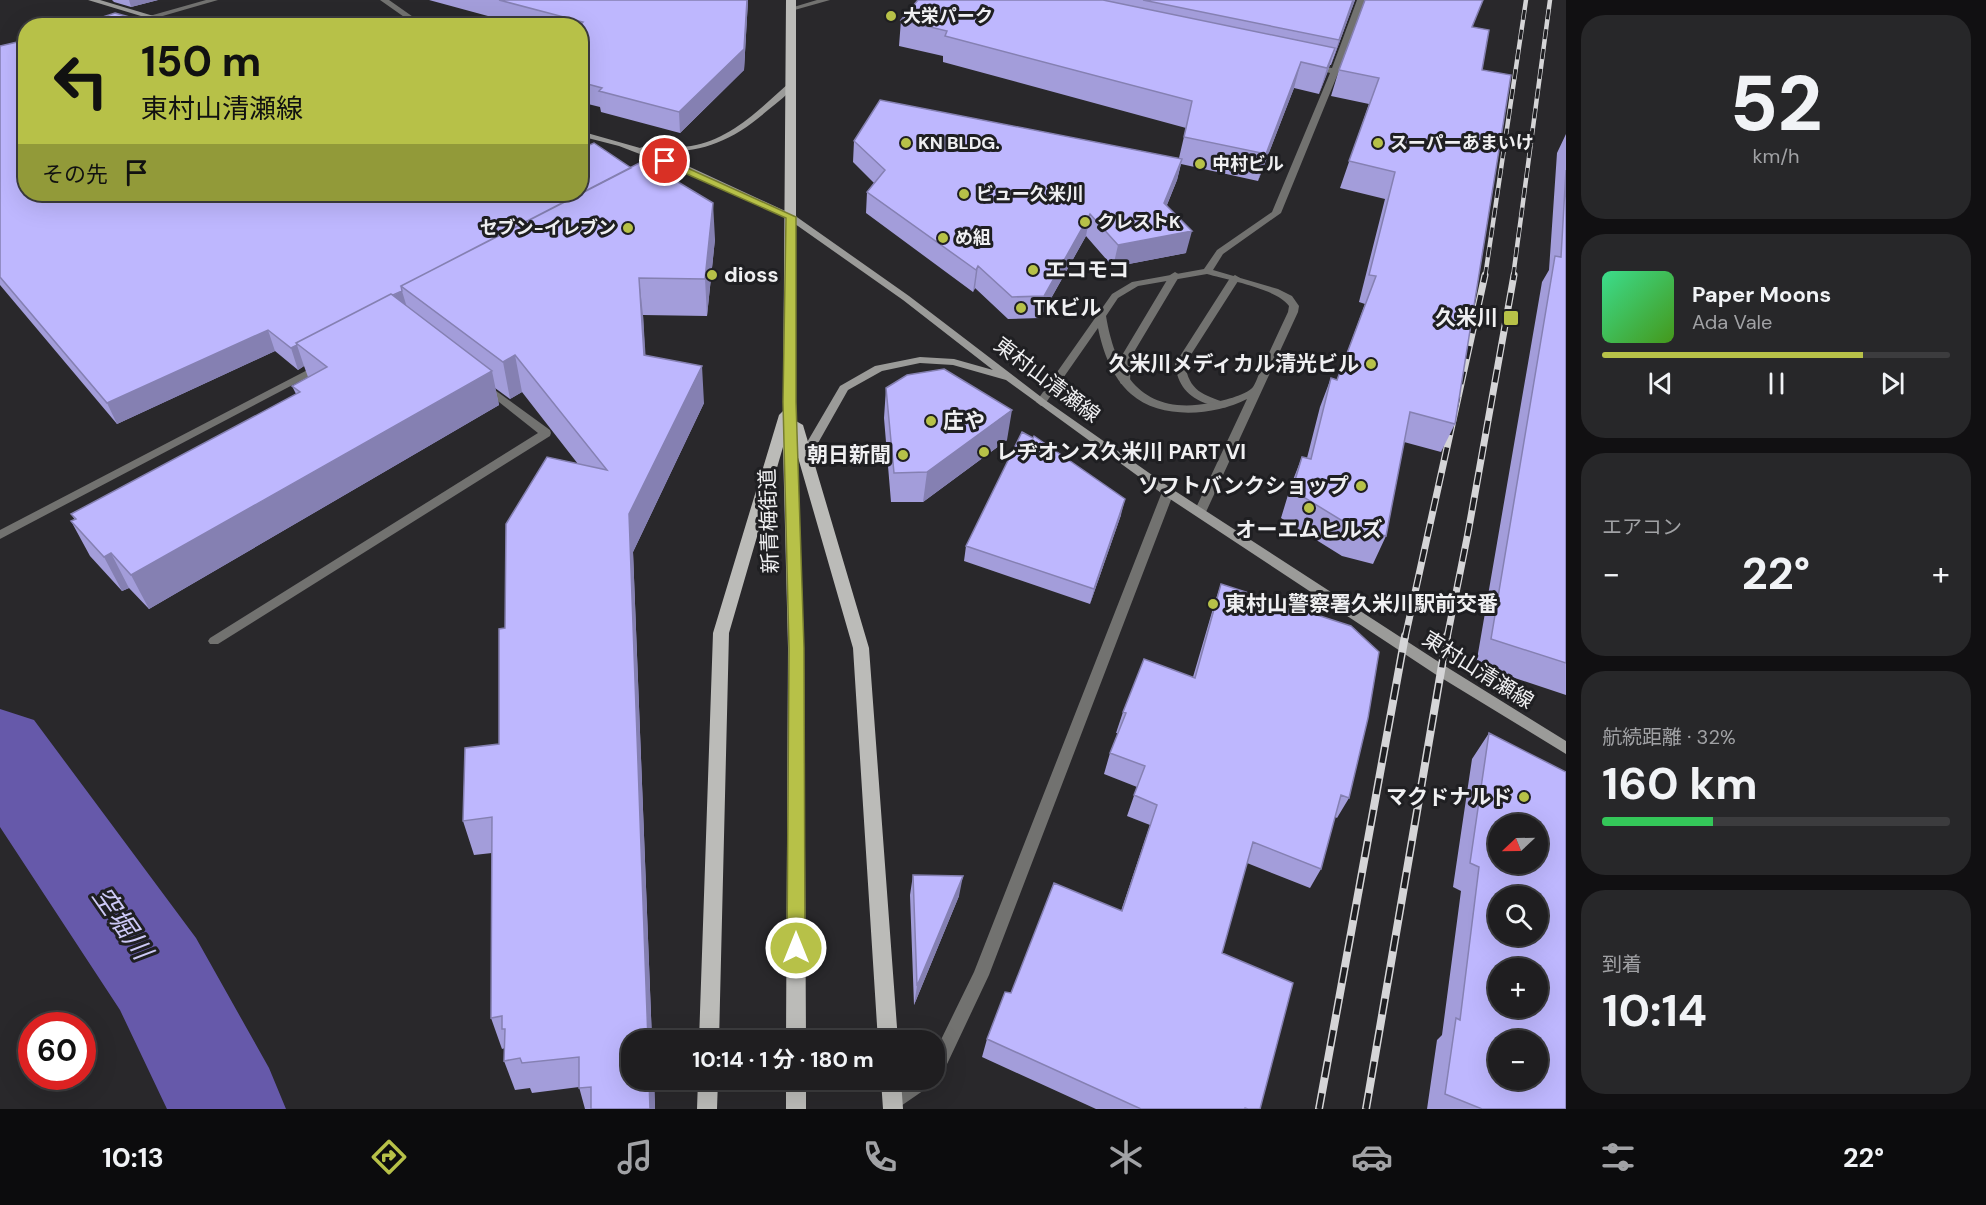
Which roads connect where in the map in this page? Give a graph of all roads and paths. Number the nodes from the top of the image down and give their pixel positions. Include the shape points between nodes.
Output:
1 (92, 0) edge
2 (214, 0) edge
3 (384, 0) edge
4 (826, 0) edge
5 (1361, 0) edge
6 (791, 4) edge
7 (153, 17) junction
8 (149, 18) edge
9 (156, 18) edge
10 (411, 18) edge
11 (1300, 64) edge
12 (1335, 71) junction
13 (792, 85) junction
14 (588, 135) edge
15 (622, 144) junction
16 (687, 169) junction
17 (645, 192) edge
18 (791, 217) junction
19 (1207, 271) junction
20 (1175, 275) junction
21 (1235, 278) junction
22 (1101, 316) junction
23 (328, 362) edge
24 (474, 378) edge
25 (1014, 380) junction
26 (1125, 382) junction
27 (1255, 390) junction
28 (789, 402) junction
29 (1041, 402) junction
30 (1223, 405) junction
31 (805, 456) junction
32 (1168, 492) junction
33 (1200, 512) junction
34 (0, 535) edge
35 (214, 641) dead end
36 (1566, 747) edge
37 (709, 1030) edge
38 (796, 1030) edge
39 (887, 1030) edge
40 (945, 1050) edge
41 (708, 1090) edge
42 (796, 1090) edge
43 (892, 1090) edge
44 (912, 1090) edge
45 (893, 1105) edge
46 (707, 1109) edge
47 (796, 1109) edge

1 - 7 main road
2 - 7 street
3 - 10 street
4 - 6 street
5 - 12 street
6 - 13 main road, 新青梅街道
7 - 8 street
7 - 9 main road
11 - 12 street
12 - 19 street via 1276,213 1220,252
13 - 15 main road via 729,138 674,149
13 - 18 main road, 新青梅街道
14 - 15 main road, 東村山清瀬線
15 - 16 main road, 東村山清瀬線
16 - 17 street
16 - 18 main road, 東村山清瀬線
18 - 25 main road, 東村山清瀬線
18 - 28 main road, 新青梅街道
19 - 20 street
19 - 21 street
20 - 22 street via 1123,289
20 - 26 street via 1126,357
21 - 27 street via 1275,291 1289,298 1294,306
21 - 30 street via 1180,364 1181,379 1189,390
22 - 26 street via 1107,350
22 - 29 street
23 - 34 street
24 - 35 street via 546,433
25 - 29 main road, 東村山清瀬線
25 - 31 main road via 954,362 920,360 879,368 844,388
26 - 30 street via 1141,396 1167,407 1191,410
27 - 30 street
27 - 33 street
28 - 31 main road
28 - 37 main road via 721,633
28 - 38 main road, 新青梅街道 via 796,648
29 - 32 main road, 東村山清瀬線
31 - 39 main road via 861,648
32 - 33 main road, 東村山清瀬線
32 - 40 street via 981,975
33 - 36 main road, 東村山清瀬線 via 1440,670
41 - 46 main road
42 - 47 main road
43 - 45 main road
44 - 45 street

